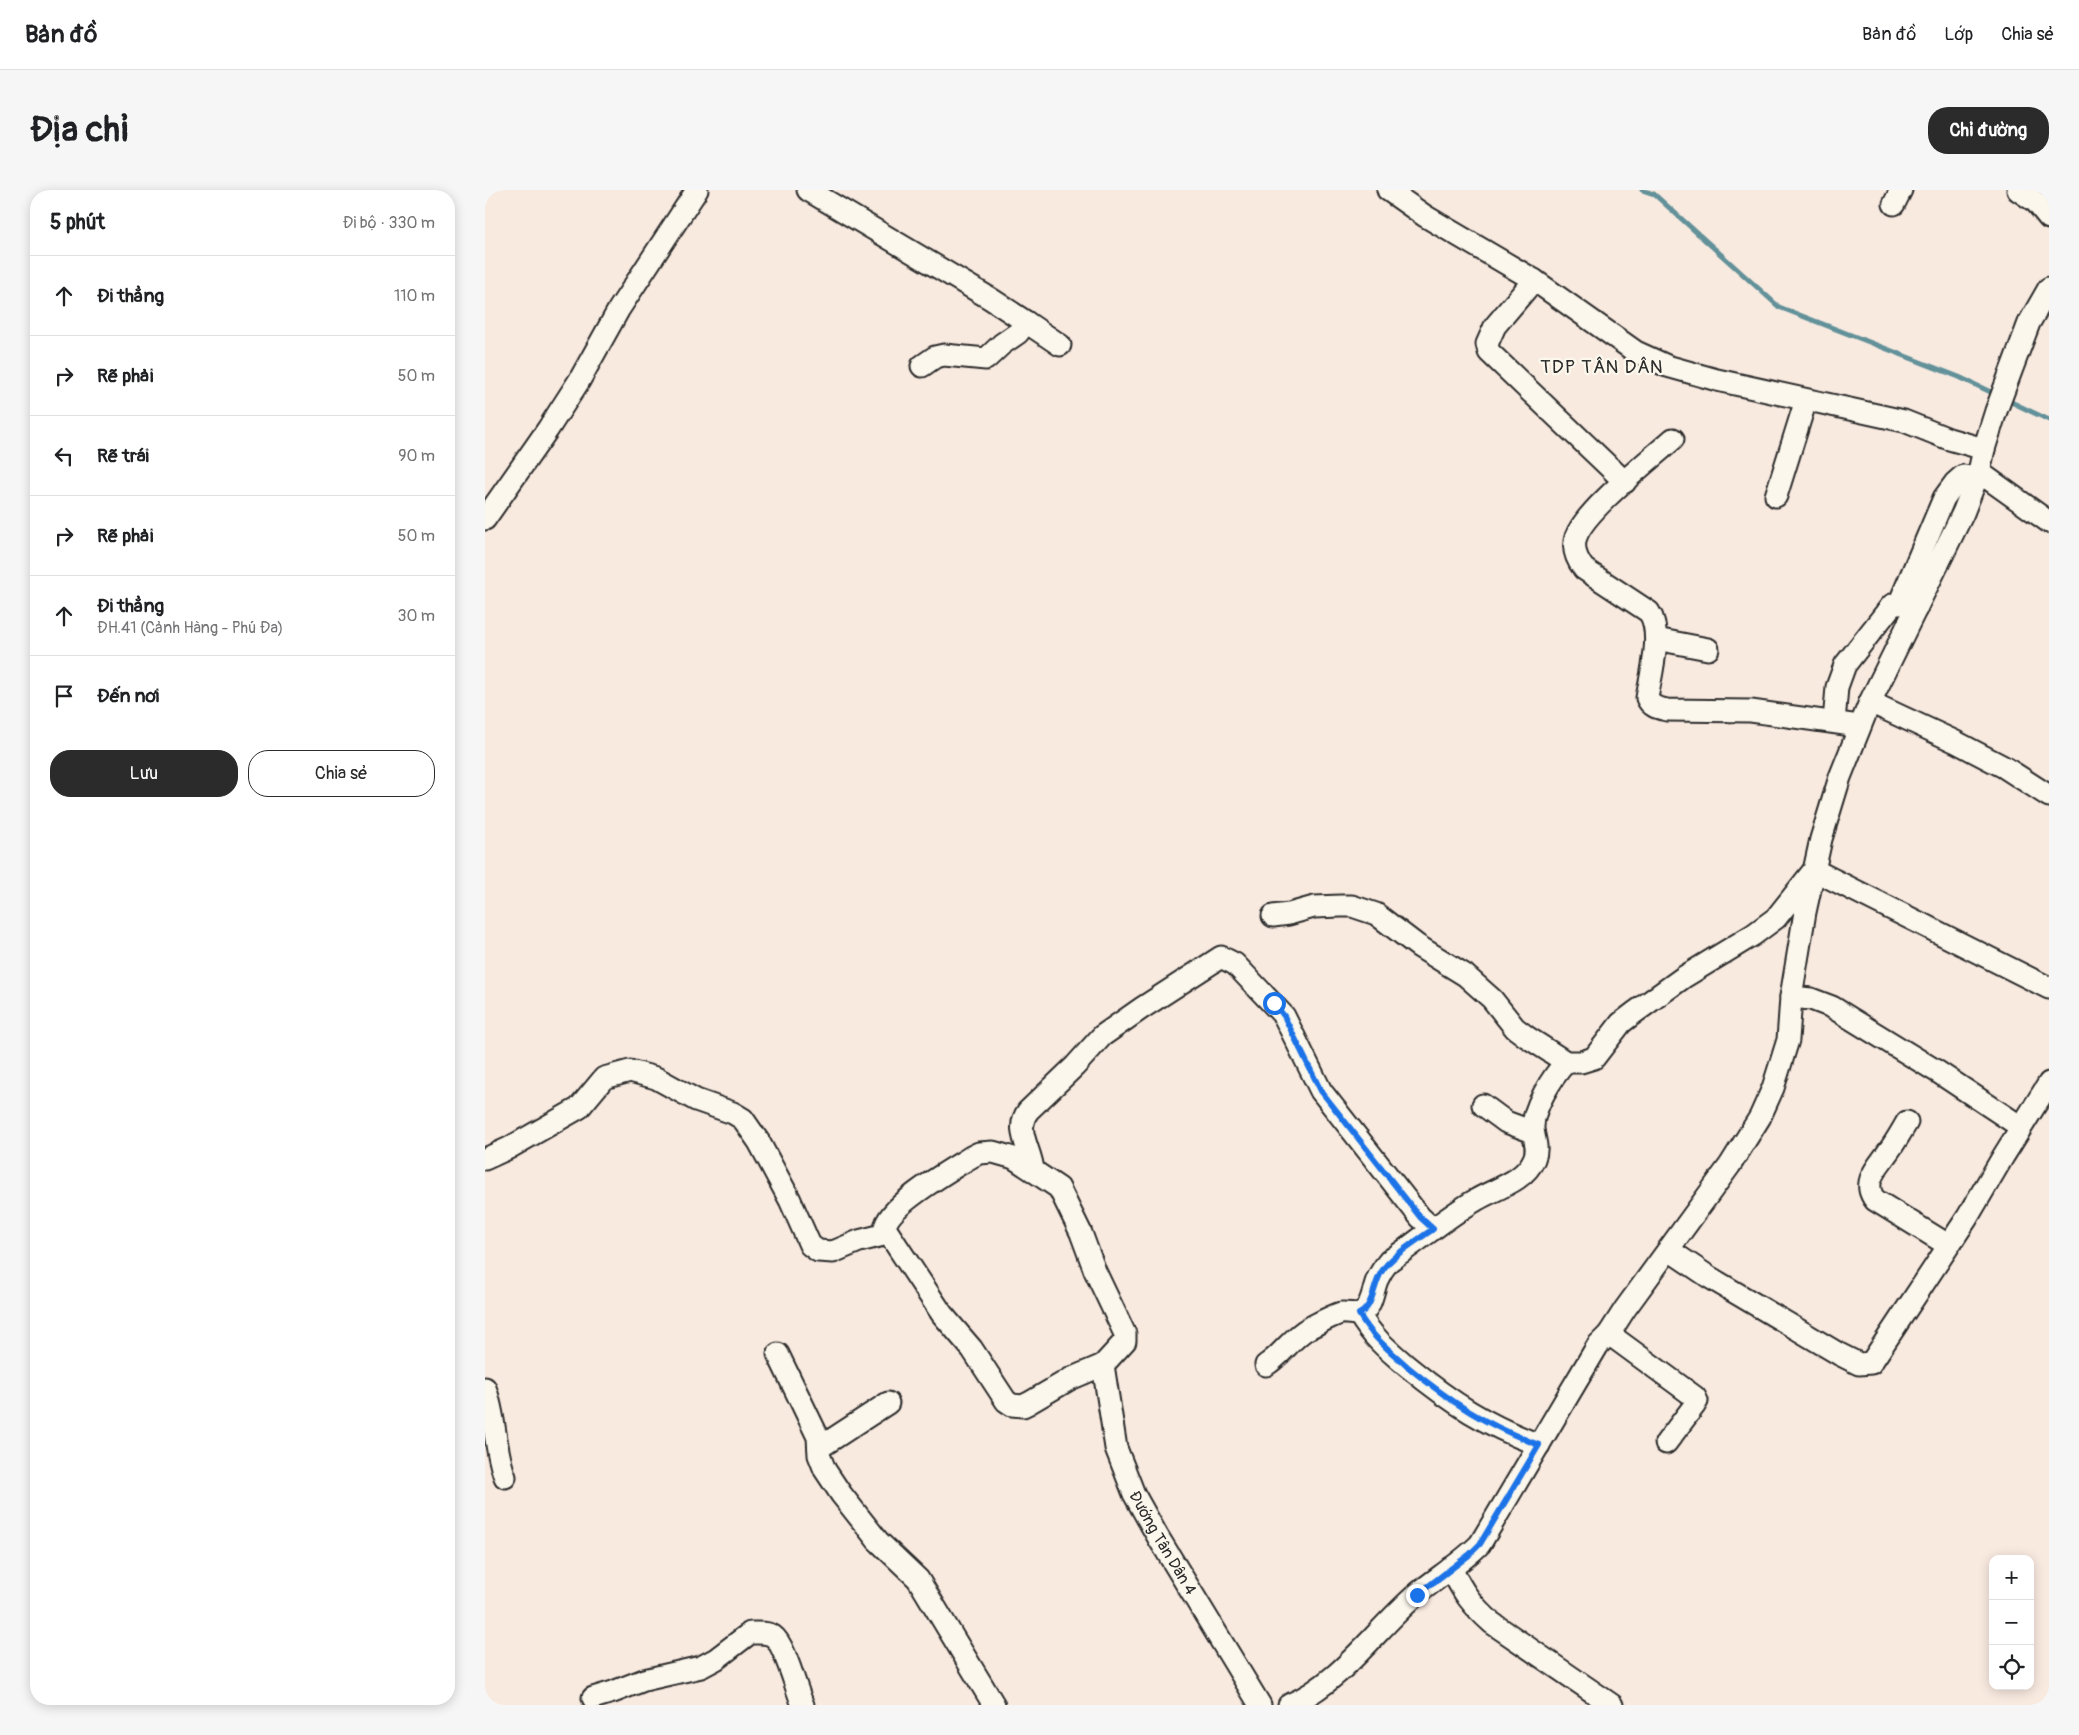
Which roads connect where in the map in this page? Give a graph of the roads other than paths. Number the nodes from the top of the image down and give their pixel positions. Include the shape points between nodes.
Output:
1 (697, 190) edge
2 (808, 190) edge
3 (1388, 190) edge
4 (2022, 191) edge
5 (2049, 218) edge
6 (1534, 280) junction
7 (2049, 288) edge
8 (1026, 322) junction
9 (1060, 345) dead end
10 (922, 366) dead end
11 (1806, 400) junction
12 (1673, 438) dead end
13 (1984, 449) junction
14 (1978, 475) junction
15 (1625, 482) junction
16 (1776, 496) dead end
17 (485, 519) edge
18 (2049, 522) edge
19 (1908, 607) junction
20 (1656, 638) junction
21 (1708, 649) dead end
22 (1870, 702) junction
23 (1834, 722) junction
24 (1859, 726) junction
25 (2049, 796) edge
26 (1814, 870) junction
27 (1273, 916) dead end
28 (2049, 988) edge
29 (1791, 997) junction
30 (1566, 1062) junction
31 (2049, 1083) edge
32 (1483, 1105) dead end
33 (1907, 1122) dead end
34 (2021, 1127) junction
35 (1533, 1132) junction
36 (485, 1159) edge
37 (1033, 1170) junction
38 (1433, 1229) junction
39 (887, 1234) junction
40 (1948, 1245) junction
41 (1669, 1250) junction
42 (1359, 1314) junction
43 (1609, 1334) junction
44 (778, 1354) dead end
45 (1103, 1365) junction
46 (1266, 1366) dead end
47 (485, 1388) edge
48 (889, 1403) dead end
49 (1666, 1443) dead end
50 (1539, 1445) junction
51 (819, 1448) junction
52 (505, 1478) dead end
53 (1451, 1568) junction
54 (593, 1698) dead end
55 (803, 1705) edge
56 (994, 1705) edge
57 (1260, 1705) edge
58 (1289, 1705) edge
59 (1612, 1705) edge

1 - 17 street via 619,309 549,429
2 - 8 street
3 - 6 street via 1425,216
4 - 5 street
6 - 11 street via 1635,352 1654,361 1717,380
6 - 15 street via 1495,326 1488,338 1489,352
7 - 13 street via 2029,323
8 - 9 street
8 - 10 street via 987,359 945,355 935,357
11 - 13 street via 1905,421
11 - 16 street
12 - 15 street
13 - 14 street
14 - 18 street
14 - 19 street via 1963,513
15 - 20 street via 1588,516 1575,539 1575,548 1584,569 1649,612 1654,620
19 - 22 street
19 - 23 street via 1892,605 1845,665 1837,687
20 - 21 street
20 - 23 street via 1647,698 1655,707 1681,711 1751,711
22 - 24 street
22 - 25 street via 2004,767
23 - 24 street
24 - 26 street via 1837,786
26 - 28 street
26 - 29 street
26 - 30 street via 1776,918 1634,1012 1594,1058
27 - 30 street via 1314,907 1341,906 1376,914 1465,976 1492,999 1515,1028
29 - 34 street via 1811,999 1832,1007
29 - 41 street via 1786,1047 1760,1118
30 - 35 street via 1539,1104
31 - 34 street
32 - 35 street via 1506,1122
33 - 40 street via 1873,1173 1870,1194
34 - 40 street
35 - 38 street via 1537,1151 1529,1168
36 - 39 street via 579,1108 604,1078 629,1070 655,1078 696,1100 743,1119 786,1192 810,1245 818,1251 833,1252
37 - 38 street via 1022,1128 1022,1120 1028,1111 1102,1036 1221,957 1235,964 1284,1016 1321,1091 1420,1217
37 - 39 street via 1005,1155 979,1153 902,1204 886,1222
37 - 45 street via 1059,1188 1125,1334 1125,1341
38 - 42 street via 1389,1261 1377,1281 1370,1303
39 - 45 street via 942,1314 1012,1405 1023,1406 1070,1379
40 - 41 street via 1875,1358 1865,1365 1839,1354
41 - 43 street
42 - 46 street via 1339,1314 1307,1329
42 - 50 street via 1369,1332 1440,1393 1487,1424
43 - 49 street via 1697,1401
43 - 50 street via 1598,1345
44 - 51 street via 818,1437
45 - 57 street, Đướng Tân Dân 4 via 1116,1448 1134,1494
47 - 52 street via 491,1402 499,1462
48 - 51 street
50 - 53 street via 1487,1534 1469,1555
51 - 56 street via 825,1470 841,1494 878,1541 918,1579
53 - 58 street via 1417,1595 1339,1672
53 - 59 street via 1461,1590 1493,1623
54 - 55 street via 644,1680 701,1667 750,1633 774,1637 786,1656

